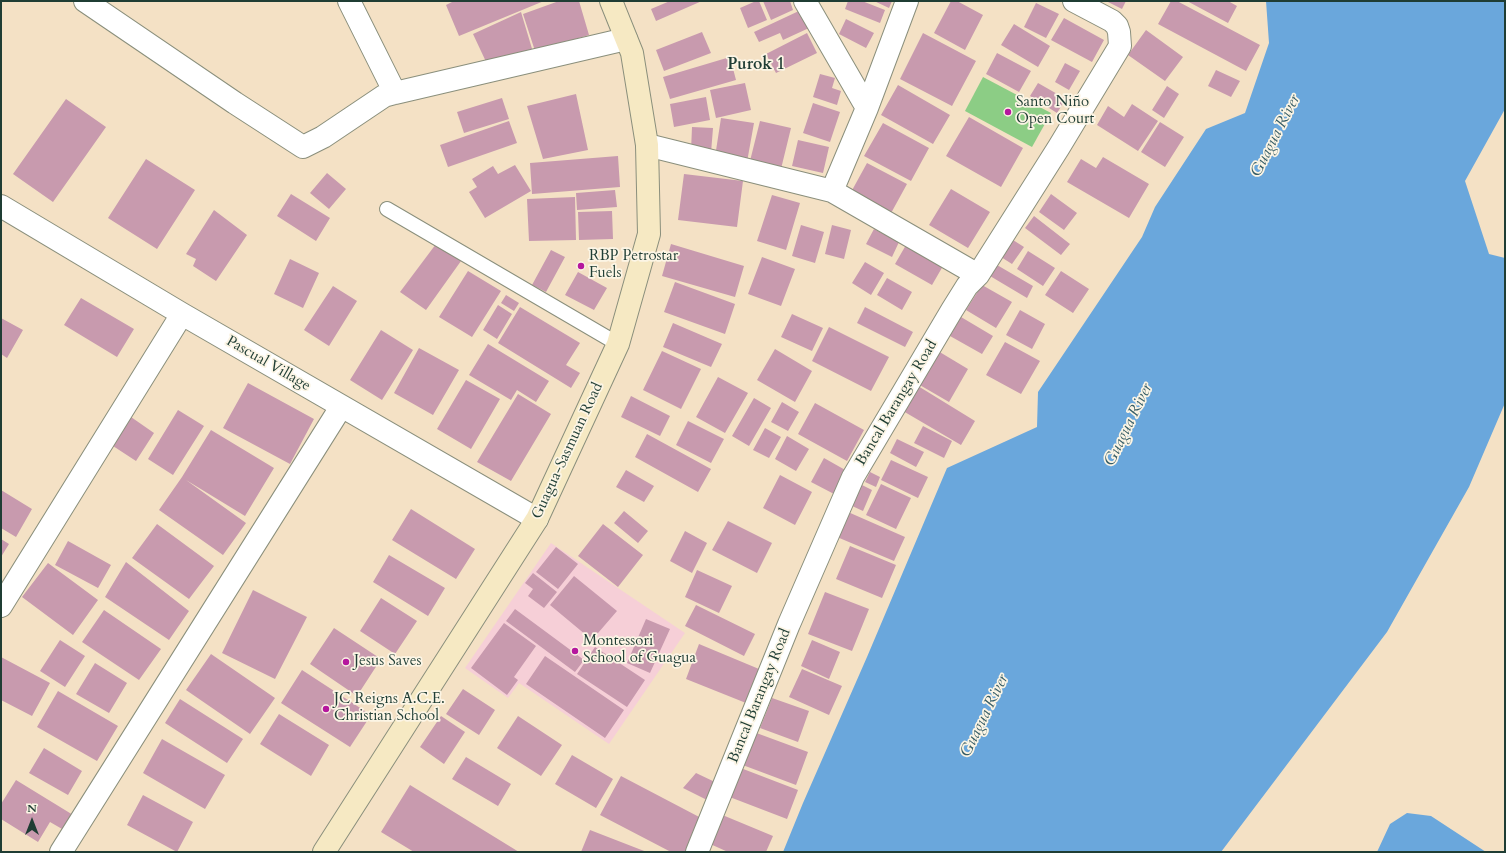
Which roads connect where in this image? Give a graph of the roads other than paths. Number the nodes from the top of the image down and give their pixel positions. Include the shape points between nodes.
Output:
1 (85, 1) edge
2 (349, 1) edge
3 (611, 1) edge
4 (805, 1) edge
5 (907, 1) edge
6 (1074, 1) edge
7 (626, 40) junction
8 (395, 93) junction
9 (867, 108) junction
10 (647, 145) junction
11 (832, 191) junction
12 (1, 206) edge
13 (387, 209) dead end
14 (978, 275) junction
15 (182, 314) junction
16 (618, 344) junction
17 (341, 407) junction
18 (538, 519) junction
19 (1, 606) edge
20 (61, 852) edge
21 (324, 852) edge
22 (697, 852) edge

1 - 8 street via 303,147 323,137 384,96
2 - 8 street
3 - 7 main road, Guagua-Sasmuan Road
4 - 9 street
5 - 9 street
6 - 14 street, Bancal Barangay Road via 1112,20 1119,32 1120,46
7 - 8 street
7 - 10 main road, Guagua-Sasmuan Road via 632,53
9 - 11 street
10 - 11 street
10 - 16 main road, Guagua-Sasmuan Road via 649,234
11 - 14 street
12 - 15 street, Pascual Village
13 - 16 lane
14 - 22 street, Bancal Barangay Road via 952,310 853,477 789,624
15 - 17 street, Pascual Village
15 - 19 street
16 - 18 main road, Guagua-Sasmuan Road
17 - 18 street, Pascual Village
17 - 20 street
18 - 21 main road, Guagua-Sasmuan Road

